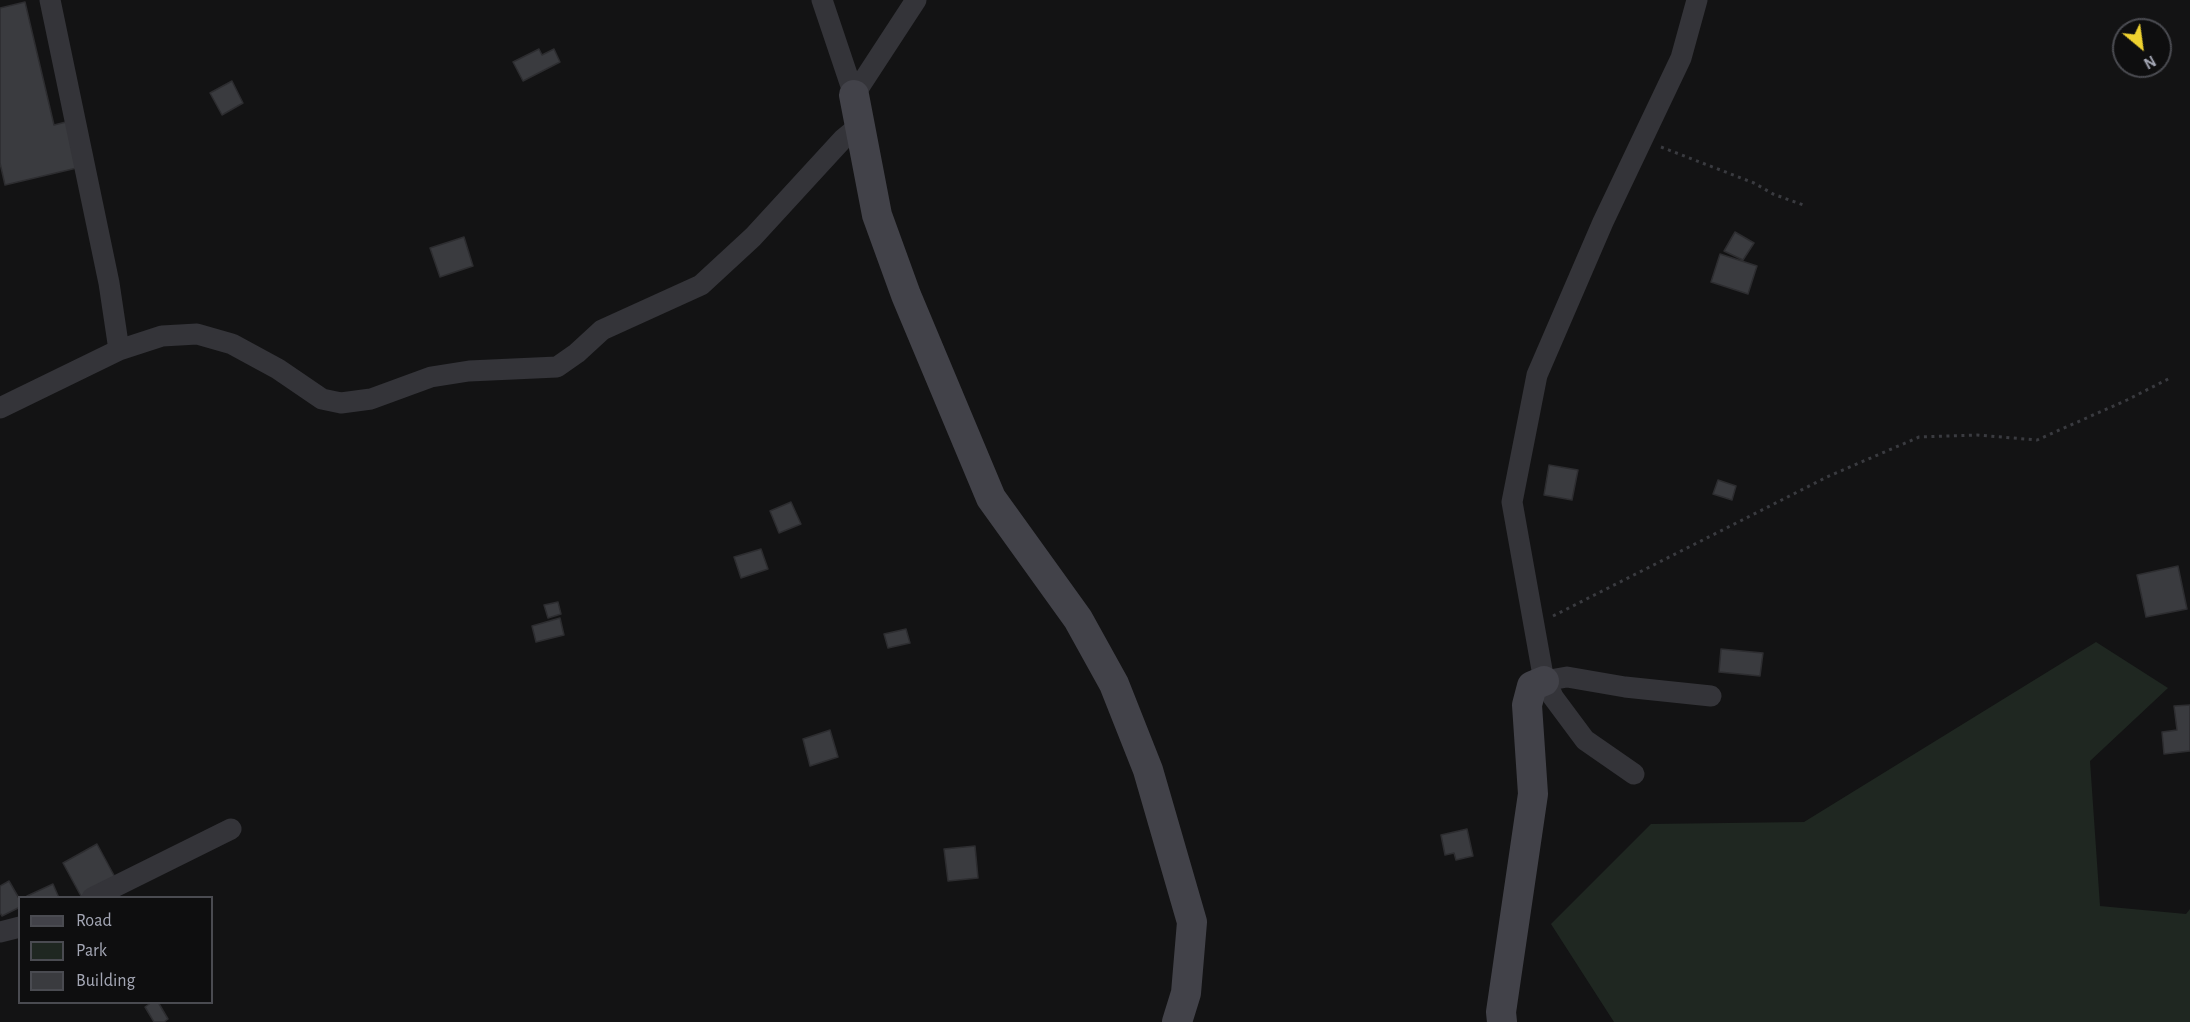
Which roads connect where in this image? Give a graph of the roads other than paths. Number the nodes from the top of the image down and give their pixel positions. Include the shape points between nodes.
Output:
1 (50, 0) edge
2 (822, 0) edge
3 (916, 0) edge
4 (1697, 0) edge
5 (854, 95) junction
6 (860, 125) junction
7 (119, 350) junction
8 (0, 408) edge
9 (1545, 680) junction
10 (1711, 696) dead end
11 (1634, 774) dead end
12 (231, 830) dead end
13 (94, 896) edge
14 (18, 928) edge
15 (0, 933) edge
16 (1177, 1022) edge
17 (1502, 1022) edge

1 - 7 street via 109,283
2 - 5 street
3 - 5 street
4 - 9 street via 1681,58 1603,222 1537,375 1512,502
5 - 6 street
6 - 7 street via 753,237 701,285 602,330 557,367 431,377 371,399 341,403 322,399 278,369 232,345 197,334 162,336
6 - 16 street via 877,215 991,498 1078,619 1114,684 1148,770 1191,922 1186,993
7 - 8 street
9 - 10 street via 1568,677
9 - 11 street via 1586,740
9 - 17 street via 1532,686 1527,705 1533,794
12 - 13 street
14 - 15 street

